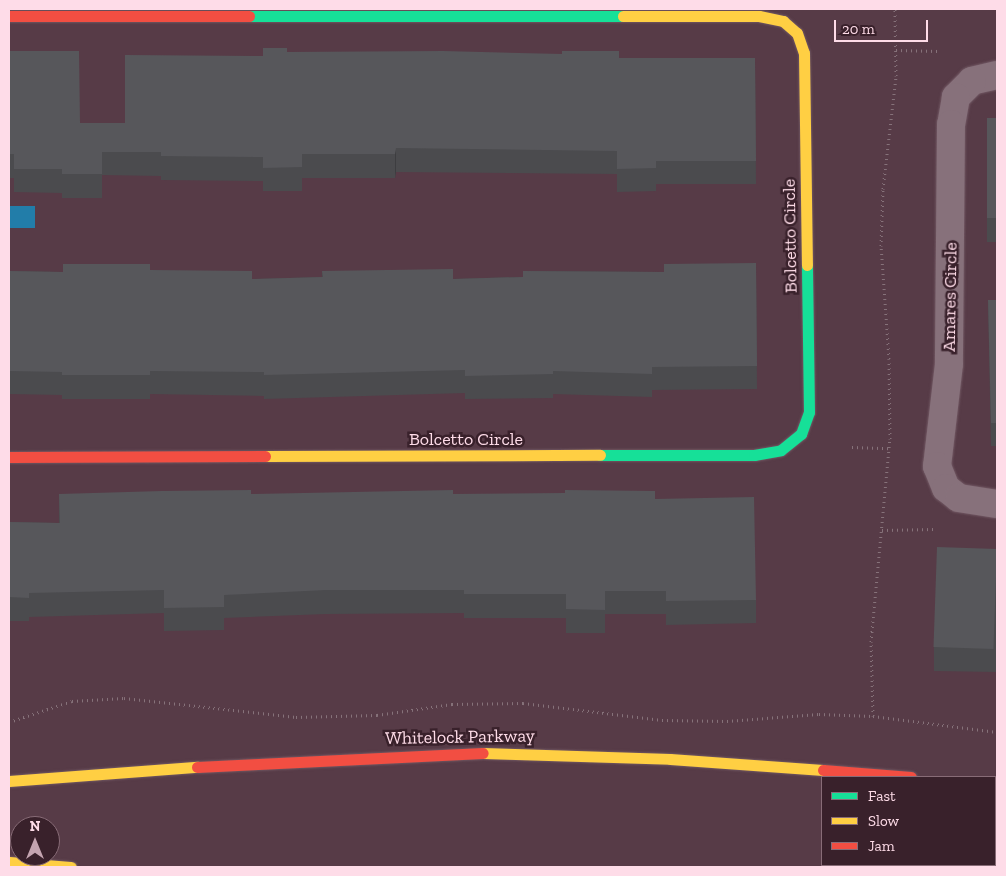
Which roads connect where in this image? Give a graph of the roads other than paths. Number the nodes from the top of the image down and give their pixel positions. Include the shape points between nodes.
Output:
1 (9, 16) edge
2 (997, 75) edge
3 (9, 458) edge
4 (997, 504) edge
5 (898, 776) edge
6 (9, 781) edge
7 (9, 862) edge
8 (884, 866) edge
9 (71, 867) edge
10 (865, 867) edge

1 - 3 street, Bolcetto Circle via 759,16 783,21 797,34 804,53 809,402 801,434 781,450 754,455
2 - 4 street, Amares Circle via 972,81 956,97 951,124 949,364 937,466 946,488 960,498
5 - 6 street, Whitelock Parkway via 670,759 500,752 289,760
7 - 9 street
8 - 10 street

